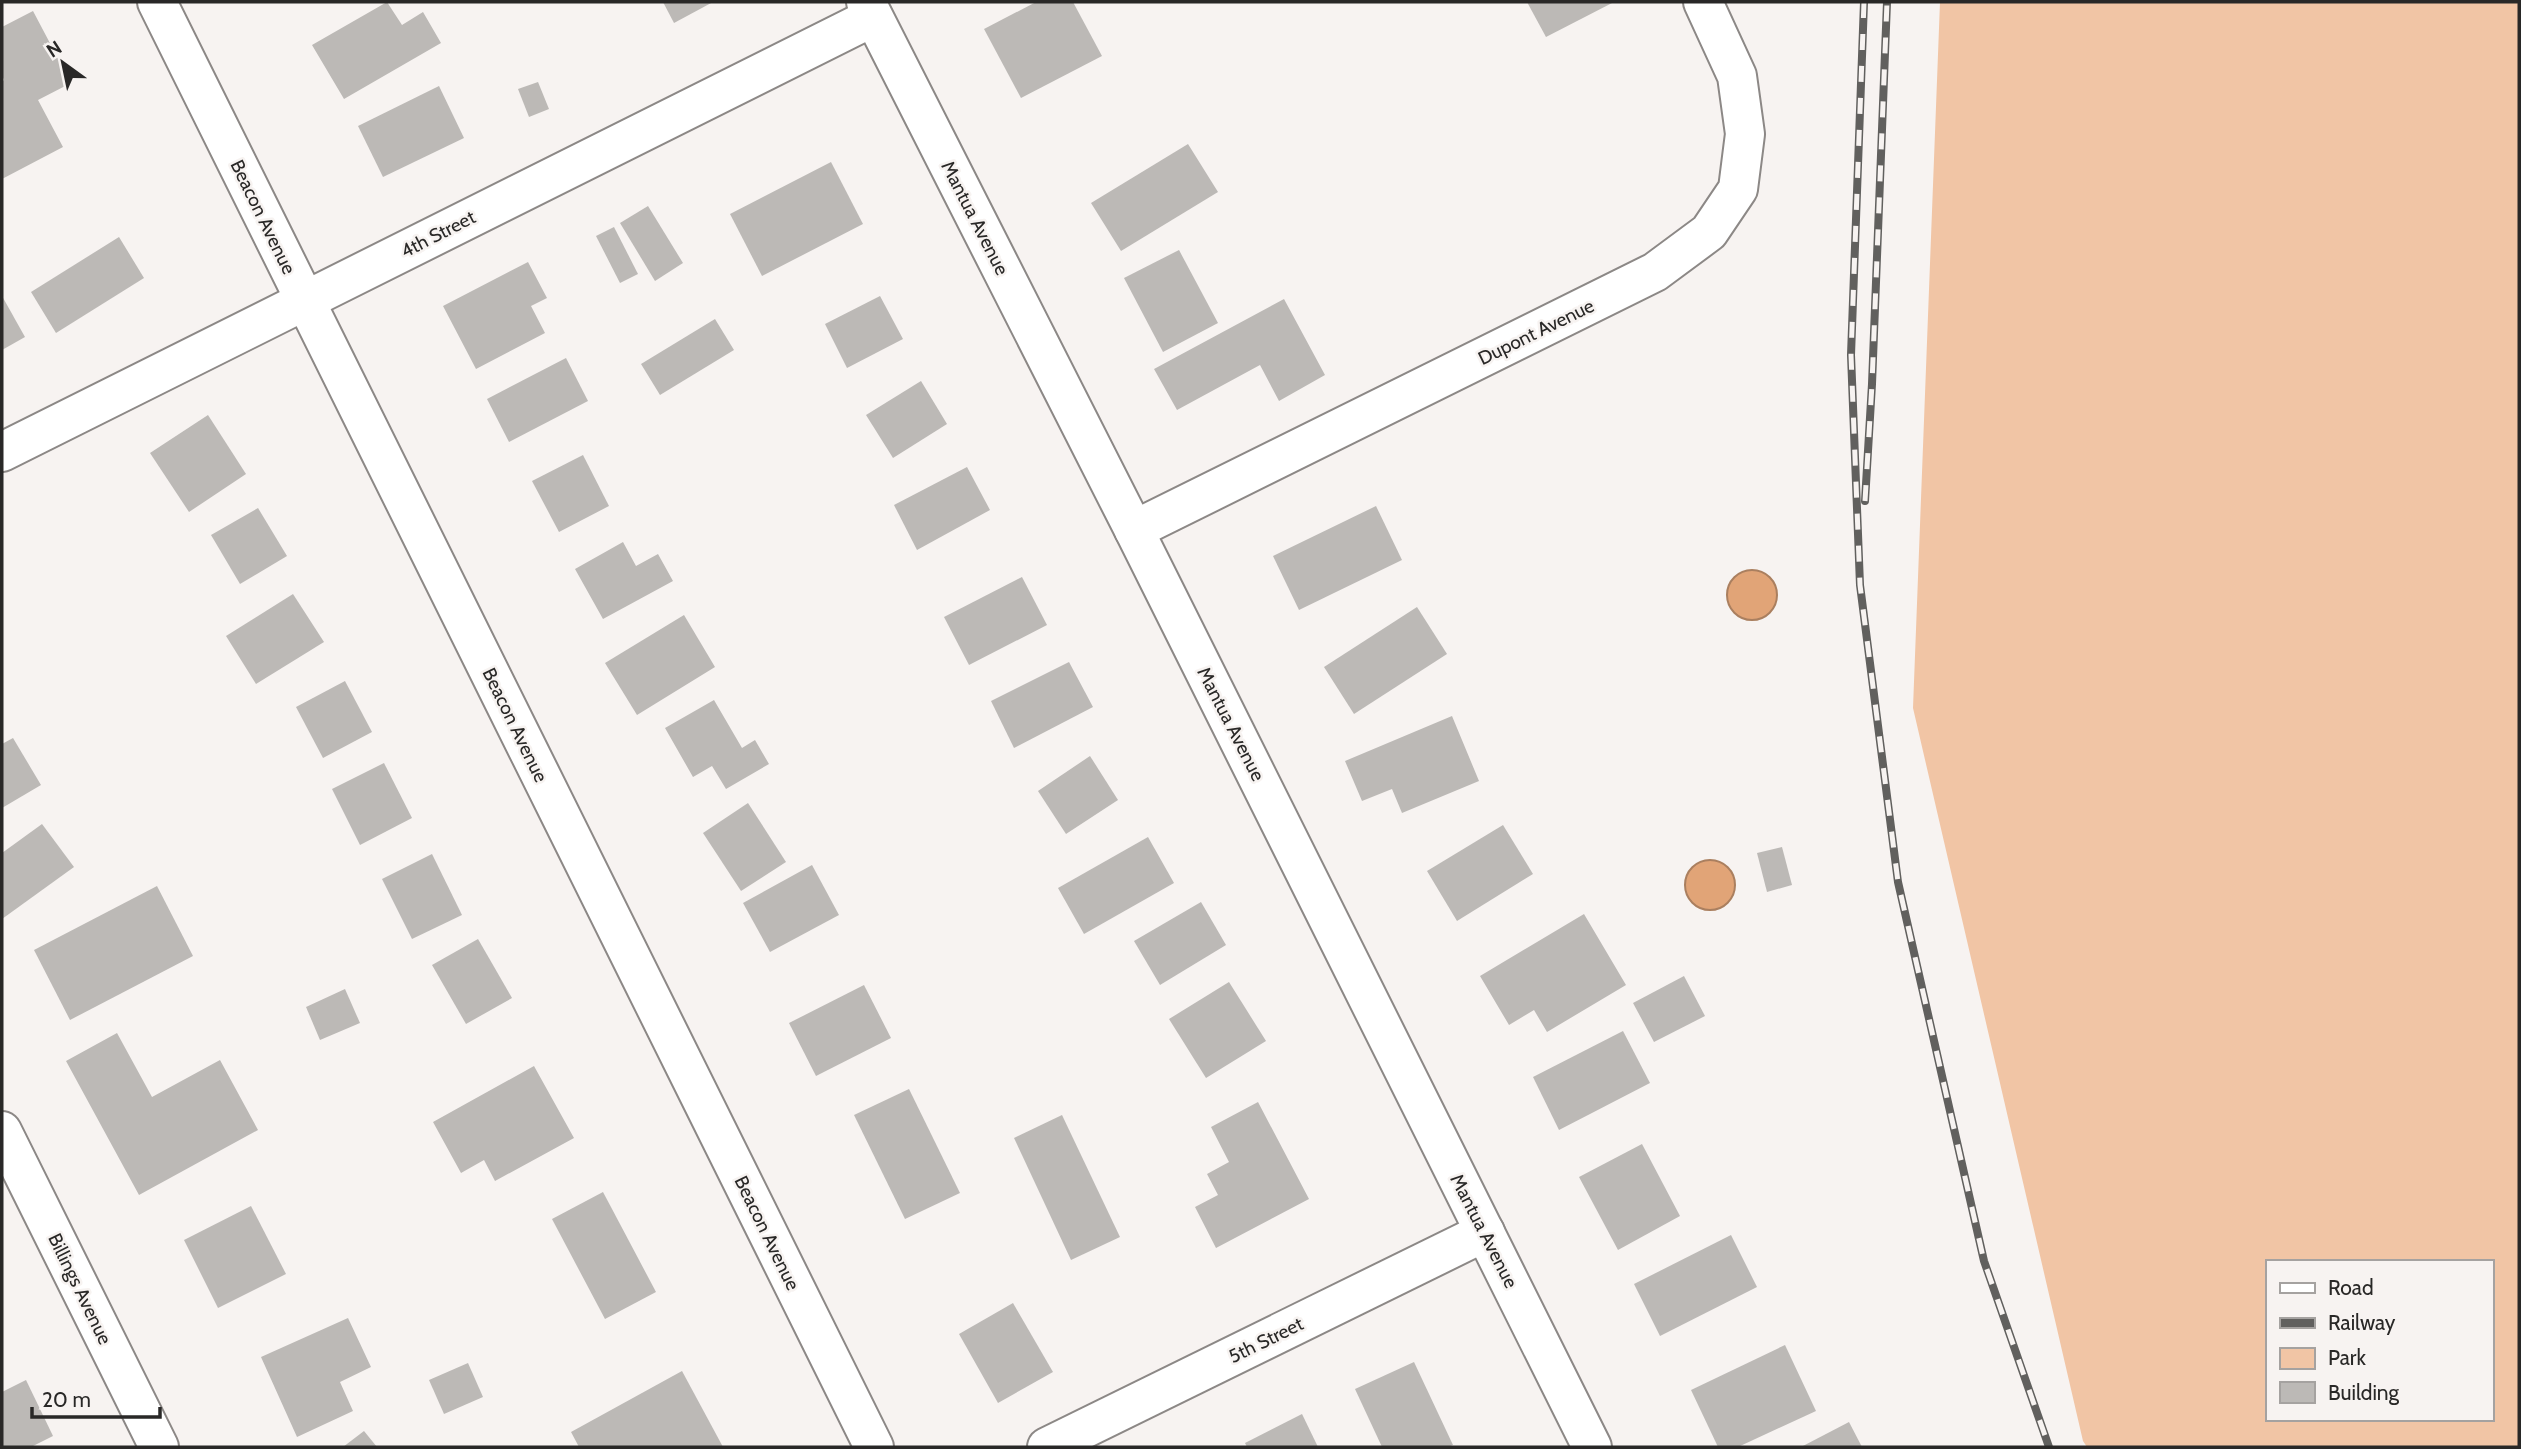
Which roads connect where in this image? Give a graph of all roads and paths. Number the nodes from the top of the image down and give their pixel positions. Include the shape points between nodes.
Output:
1 (157, 2) edge
2 (1703, 2) edge
3 (870, 9) edge
4 (305, 301) junction
5 (2, 452) edge
6 (1134, 530) junction
7 (2, 1131) edge
8 (1485, 1232) junction
9 (159, 1447) edge
10 (873, 1447) edge
11 (1047, 1447) edge
12 (1592, 1447) edge

1 - 4 street, Beacon Avenue
2 - 6 street, Dupont Avenue via 1737,76 1745,134 1738,189 1709,232 1656,272
3 - 4 street, 4th Street
3 - 6 street, Mantua Avenue
4 - 5 street, 4th Street
4 - 10 street, Beacon Avenue
6 - 8 street, Mantua Avenue
7 - 9 street, Billings Avenue
8 - 11 street, 5th Street
8 - 12 street, Mantua Avenue

